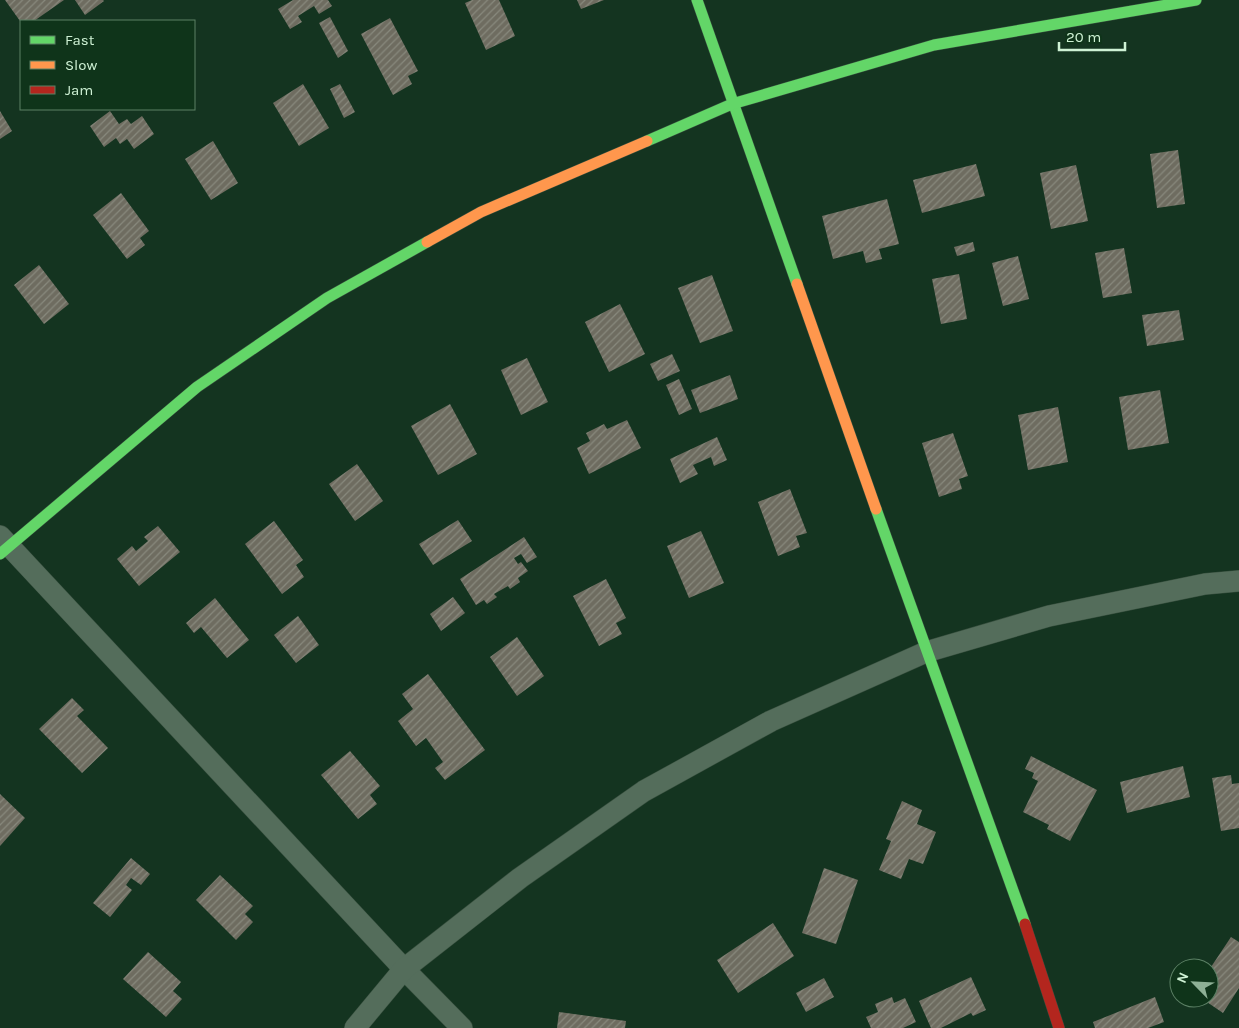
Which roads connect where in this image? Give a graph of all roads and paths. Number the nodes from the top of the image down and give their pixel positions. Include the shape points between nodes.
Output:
1 (697, 0) edge
2 (1196, 0) edge
3 (732, 104) junction
4 (3, 545) edge
5 (1239, 581) edge
6 (926, 652) junction
7 (404, 969) junction
8 (354, 1028) edge
9 (462, 1028) edge
10 (1059, 1028) edge

1 - 3 street
2 - 3 street via 934,45
3 - 4 street via 481,212 327,298 197,387
3 - 6 street
4 - 7 street
5 - 6 street via 1205,584 1049,616
6 - 7 street via 771,721 644,791 520,878
6 - 10 street via 1024,919
7 - 8 street
7 - 9 street

